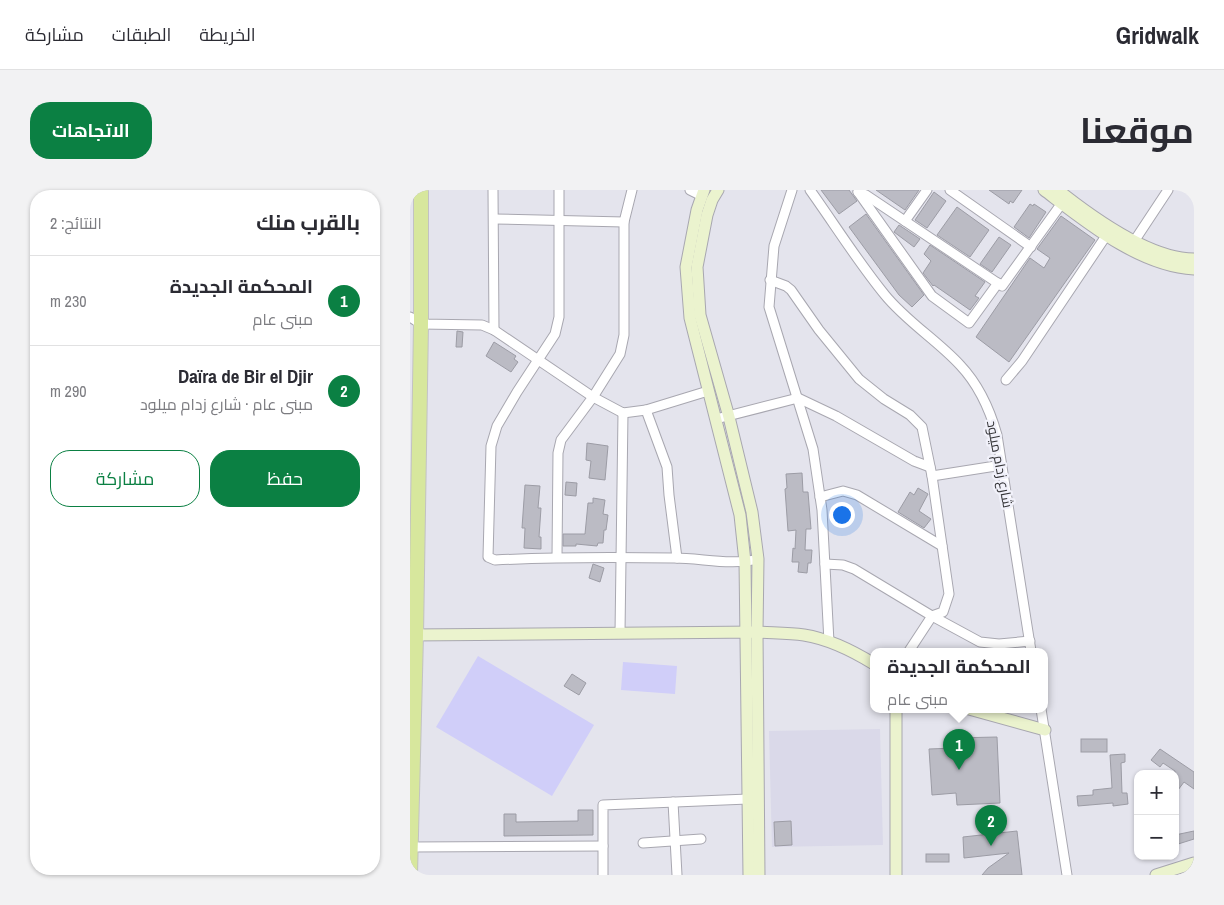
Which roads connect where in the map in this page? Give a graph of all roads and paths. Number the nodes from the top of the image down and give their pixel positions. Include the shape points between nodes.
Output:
1 (420, 190) edge
2 (493, 190) edge
3 (559, 190) edge
4 (632, 190) edge
5 (690, 190) edge
6 (718, 190) edge
7 (792, 190) edge
8 (810, 190) edge
9 (927, 190) edge
10 (950, 190) edge
11 (1044, 190) edge
12 (1058, 190) edge
13 (1168, 190) edge
14 (858, 191) edge
15 (703, 193) edge
16 (1062, 203) junction
17 (494, 219) junction
18 (559, 220) junction
19 (905, 221) junction
20 (624, 222) junction
21 (1110, 231) junction
22 (1132, 245) junction
23 (1032, 247) junction
24 (1194, 259) edge
25 (1194, 269) edge
26 (770, 280) junction
27 (998, 283) junction
28 (415, 321) edge
29 (494, 330) junction
30 (539, 359) junction
31 (1006, 380) dead end
32 (708, 390) junction
33 (593, 398) junction
34 (798, 398) junction
35 (646, 410) junction
36 (623, 413) junction
37 (729, 417) junction
38 (716, 420) junction
39 (1002, 465) junction
40 (931, 471) junction
41 (820, 497) junction
42 (942, 546) junction
43 (557, 557) junction
44 (620, 557) junction
45 (677, 558) junction
46 (758, 559) junction
47 (745, 562) junction
48 (825, 564) junction
49 (932, 616) junction
50 (751, 632) junction
51 (620, 633) junction
52 (413, 635) edge
53 (1030, 641) junction
54 (829, 642) junction
55 (911, 648) edge
56 (1031, 648) edge
57 (870, 662) edge
58 (896, 713) edge
59 (983, 713) edge
60 (1042, 713) edge
61 (1045, 730) junction
62 (748, 799) junction
63 (673, 802) junction
64 (700, 839) dead end
65 (675, 842) junction
66 (643, 843) dead end
67 (602, 846) junction
68 (410, 847) edge
69 (1194, 863) edge
70 (410, 875) edge
71 (603, 875) edge
72 (677, 875) edge
73 (749, 875) edge
74 (760, 875) edge
75 (896, 875) edge
76 (1067, 875) edge
77 (1156, 875) edge

1 - 28 main road
2 - 17 street
3 - 18 street
4 - 20 street
5 - 15 street
6 - 37 main road via 707,215 697,267 700,315
7 - 26 street via 774,246
8 - 39 street, شارع زدام ميلود via 886,297 967,373 992,417
9 - 19 street
10 - 23 street
11 - 16 main road
12 - 21 main road
13 - 22 street
14 - 19 street
14 - 27 street via 932,296 969,323
15 - 32 main road via 696,210 686,267 690,318
16 - 21 main road
16 - 23 street
17 - 18 street
17 - 29 street
18 - 20 street
18 - 30 street via 559,317 555,334
19 - 27 street
20 - 33 street via 624,335 620,354
21 - 22 main road
21 - 31 street
22 - 24 main road
22 - 25 main road via 1156,261
23 - 27 street via 1002,286
26 - 34 street via 769,307
26 - 40 street via 791,290 859,379 918,422
28 - 29 street via 482,325
28 - 52 main road
29 - 30 street
30 - 33 street
30 - 43 street via 497,426 491,446 488,557 494,560
32 - 35 street
32 - 38 main road
33 - 36 street
33 - 43 street via 561,440 558,453
34 - 37 street
34 - 40 street via 836,416
34 - 41 street via 813,449
35 - 36 street
35 - 45 street via 667,467
36 - 44 street
37 - 38 street
37 - 46 main road via 752,512
38 - 47 main road via 740,515
39 - 40 street
39 - 53 street, شارع زدام ميلود
40 - 42 street
41 - 42 street via 844,491 857,494
41 - 48 street
42 - 49 street via 949,594 943,612
43 - 44 street
44 - 45 street
44 - 51 street
45 - 47 street
46 - 47 street
46 - 50 main road
47 - 50 main road
48 - 49 street via 854,569
48 - 54 street
49 - 53 street via 980,642
49 - 55 street
50 - 51 main road
50 - 54 main road via 804,635
50 - 62 main road
50 - 74 main road
51 - 52 main road
52 - 68 main road
53 - 56 street, شارع زدام ميلود
54 - 57 main road
58 - 75 main road
59 - 61 main road
60 - 61 street
61 - 76 street
62 - 63 street
62 - 73 main road
63 - 65 street
63 - 67 street via 603,805
64 - 65 street
65 - 66 street
65 - 72 street
67 - 68 street
67 - 71 street
68 - 70 main road
69 - 77 main road

